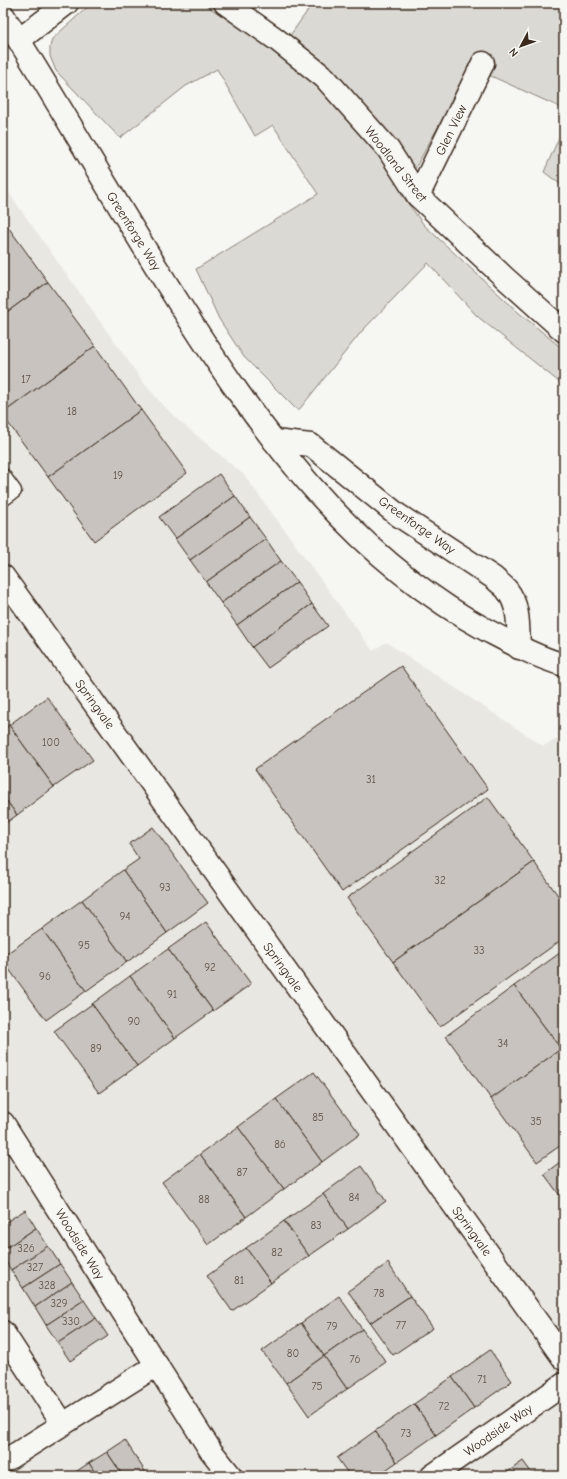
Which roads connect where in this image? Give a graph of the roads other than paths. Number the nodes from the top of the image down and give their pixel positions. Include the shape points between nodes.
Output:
1 (67, 3) edge
2 (225, 3) edge
3 (3, 15) edge
4 (19, 40) junction
5 (483, 63) dead end
6 (418, 196) junction
7 (564, 331) edge
8 (274, 441) junction
9 (3, 476) edge
10 (3, 499) edge
11 (3, 576) edge
12 (519, 648) junction
13 (564, 666) edge
14 (3, 1123) edge
15 (3, 1332) edge
16 (564, 1359) edge
17 (157, 1365) junction
18 (564, 1384) edge
19 (63, 1424) junction
20 (3, 1462) edge
21 (231, 1476) edge
22 (432, 1476) edge

1 - 4 street
2 - 6 street, Woodland Street via 325,78 388,150
3 - 4 street, Greenforge Way
4 - 8 street, Greenforge Way via 139,241 204,343
5 - 6 street, Glen View
6 - 7 street, Woodland Street
8 - 12 street, Greenforge Way via 320,497 369,546 417,586 468,620
8 - 12 street, Greenforge Way via 311,445 398,515 494,578 514,601 518,618
9 - 10 lane via 14,491
11 - 16 street, Springvale
12 - 13 street, Greenforge Way
14 - 17 street, Woodside Way
15 - 19 street
17 - 19 street
17 - 21 street, Woodside Way via 211,1451
18 - 22 street, Woodside Way
19 - 20 street

